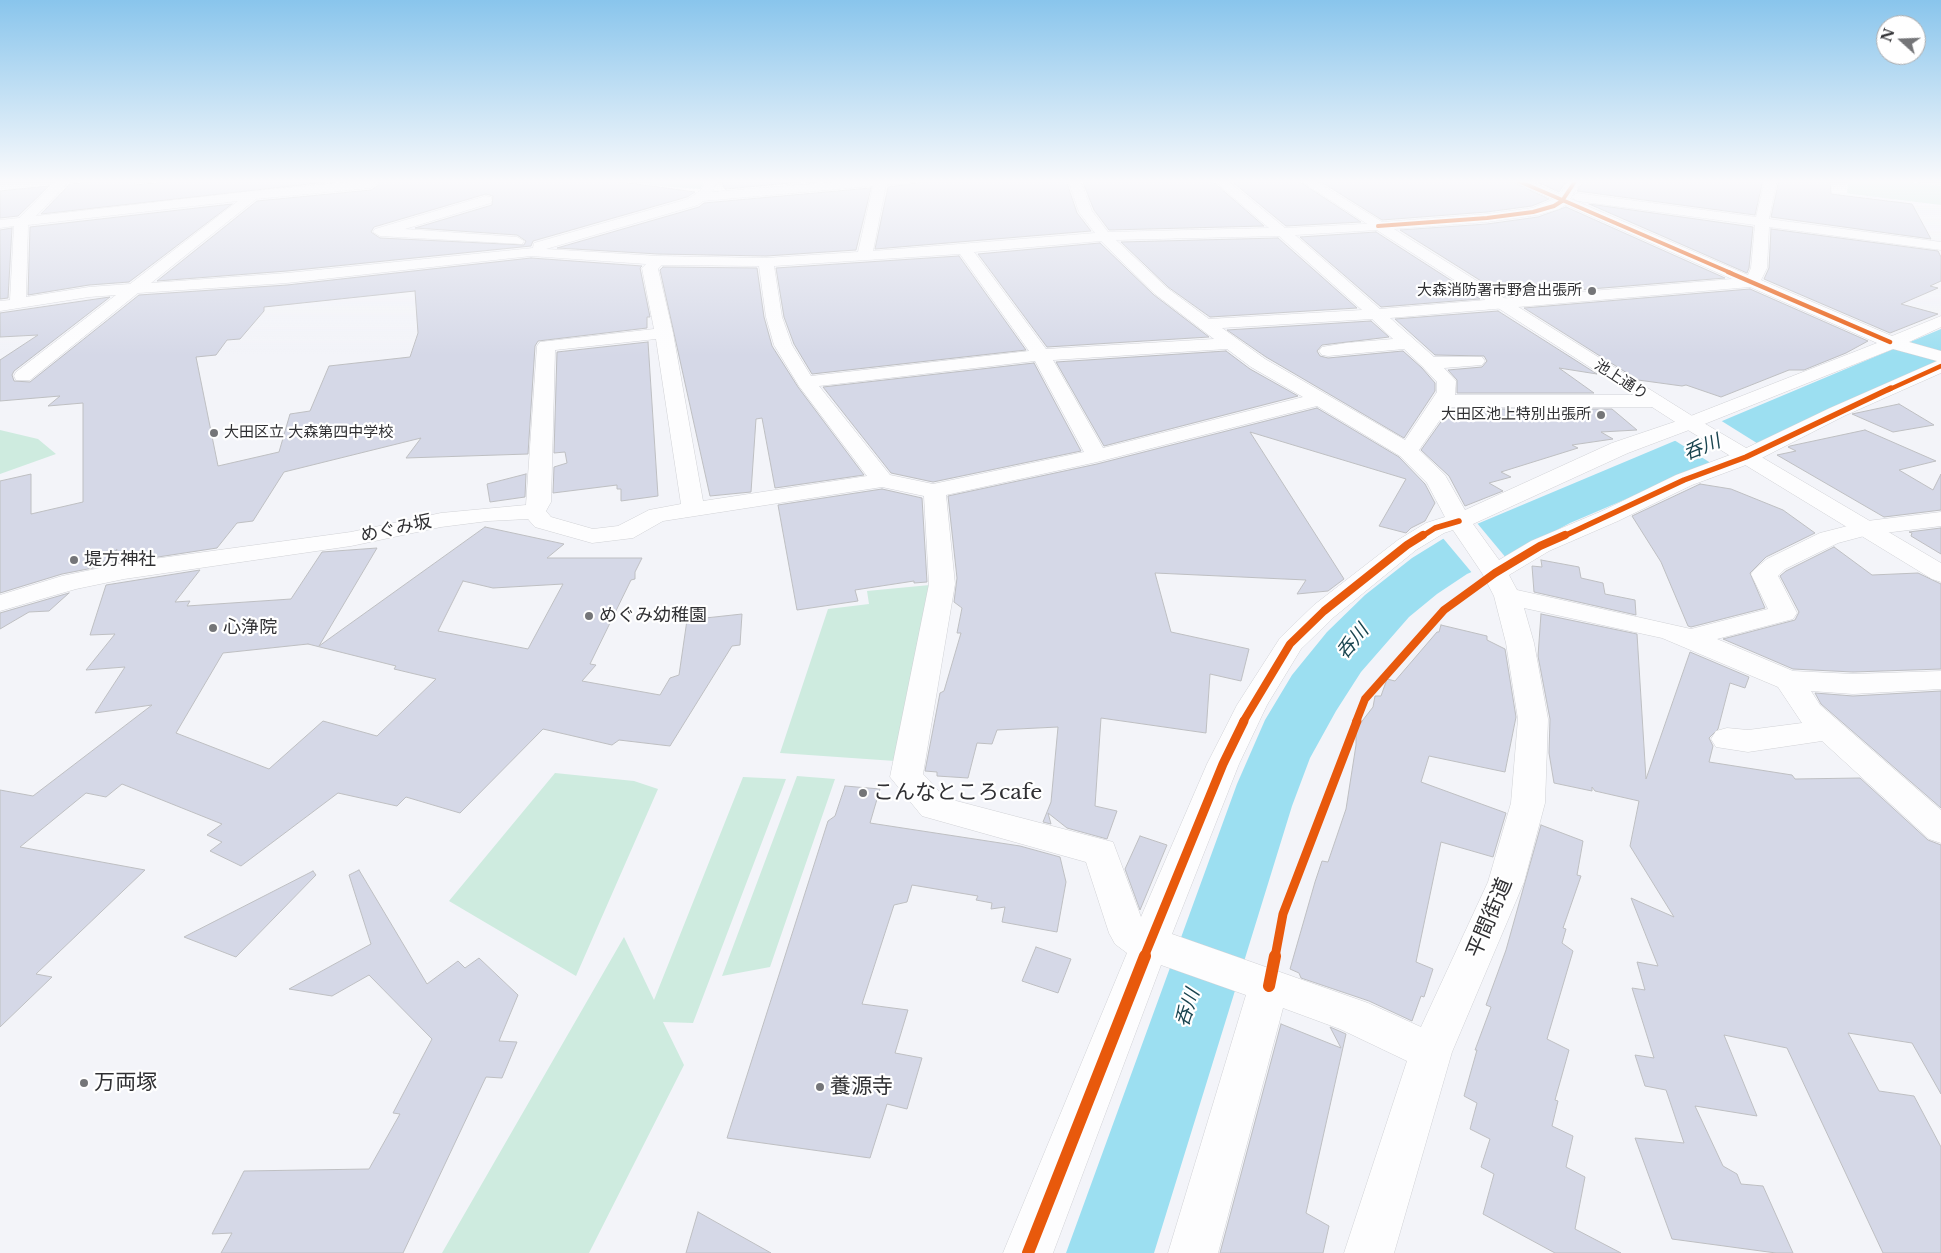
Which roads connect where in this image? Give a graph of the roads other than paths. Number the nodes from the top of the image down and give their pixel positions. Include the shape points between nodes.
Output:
1 (20, 238) edge
2 (198, 238) edge
3 (489, 238) edge
4 (565, 238) edge
5 (868, 238) edge
6 (1077, 238) edge
7 (1107, 238) edge
8 (1289, 238) edge
9 (1398, 238) edge
10 (1655, 238) edge
11 (1761, 238) edge
12 (1885, 238) edge
13 (546, 244) junction
14 (1941, 246) edge
15 (964, 249) junction
16 (516, 254) junction
17 (864, 257) junction
18 (658, 260) junction
19 (766, 262) junction
20 (1752, 282) junction
21 (133, 289) junction
22 (18, 303) junction
23 (1504, 303) junction
24 (0, 306) edge
25 (1377, 314) junction
26 (1941, 321) edge
27 (1203, 324) junction
28 (664, 333) junction
29 (1231, 342) junction
30 (1407, 343) junction
31 (1894, 343) junction
32 (1328, 351) dead end
33 (1041, 355) junction
34 (1941, 358) edge
35 (1476, 361) dead end
36 (1430, 363) junction
37 (1941, 366) edge
38 (23, 376) dead end
39 (806, 382) junction
40 (1319, 399) junction
41 (1442, 401) junction
42 (1655, 401) junction
43 (1694, 426) junction
44 (1408, 451) junction
45 (1743, 455) junction
46 (1097, 456) junction
47 (882, 480) junction
48 (934, 491) junction
49 (693, 509) junction
50 (534, 512) junction
51 (1941, 519) edge
52 (1460, 524) junction
53 (1867, 528) junction
54 (1941, 574) edge
55 (1498, 579) junction
56 (0, 603) edge
57 (1690, 638) junction
58 (1788, 680) junction
59 (1941, 680) edge
60 (1829, 730) junction
61 (1727, 738) dead end
62 (1941, 830) edge
63 (1159, 948) junction
64 (1265, 984) junction
65 (1431, 1052) junction
66 (1028, 1253) edge
67 (1193, 1253) edge
68 (1369, 1253) edge

1 - 22 street
2 - 21 street
3 - 13 street
4 - 13 street
5 - 17 street
6 - 15 street
7 - 27 street via 1161,291
8 - 25 street
9 - 23 street, 池上通り
10 - 20 street
11 - 20 street via 1759,268
12 - 14 street
13 - 16 street
15 - 17 street
15 - 33 street
16 - 18 street via 531,252
16 - 21 street via 287,278
17 - 19 street
18 - 19 street
18 - 28 street via 650,268
19 - 39 street via 774,317 783,345
20 - 23 street
20 - 31 street
21 - 22 street
21 - 38 street
22 - 24 street
23 - 25 street
23 - 42 street, 池上通り
25 - 27 street
25 - 30 street
26 - 31 street
27 - 29 street
28 - 49 street
28 - 50 street via 546,346 540,502
29 - 33 street
29 - 40 street via 1258,363
30 - 32 street
30 - 36 street
31 - 34 street
31 - 43 street
33 - 39 street
33 - 46 street
35 - 36 street
36 - 41 street via 1446,381
37 - 45 street
39 - 47 street
40 - 44 street
40 - 46 street
41 - 42 street
41 - 44 street
42 - 43 street, 池上通り
43 - 45 street, 池上通り
43 - 52 street via 1620,448
44 - 52 street via 1437,480
45 - 53 street, 池上通り
45 - 55 street via 1540,546
46 - 48 street
47 - 48 street
47 - 49 street
48 - 63 street via 942,584 906,777 934,807 1101,852 1128,933
49 - 50 street via 657,515 624,533 592,536 543,522
50 - 56 street, めぐみ坂 via 441,520 351,539 124,571 71,582
51 - 53 street
52 - 55 street, 平間街道
52 - 63 street via 1435,528 1407,545 1324,611 1290,644 1252,705 1229,752
53 - 54 street, 池上通り
53 - 57 street via 1836,535 1776,564 1764,574 1783,613
55 - 57 street
55 - 65 street, 平間街道 via 1520,643 1533,720 1528,803 1506,882
57 - 58 street
58 - 59 street via 1853,684
58 - 60 street via 1810,712
60 - 61 street via 1748,740
60 - 62 street
63 - 64 street
63 - 66 street
64 - 65 street via 1354,1016
64 - 67 street
65 - 68 street, 平間街道

